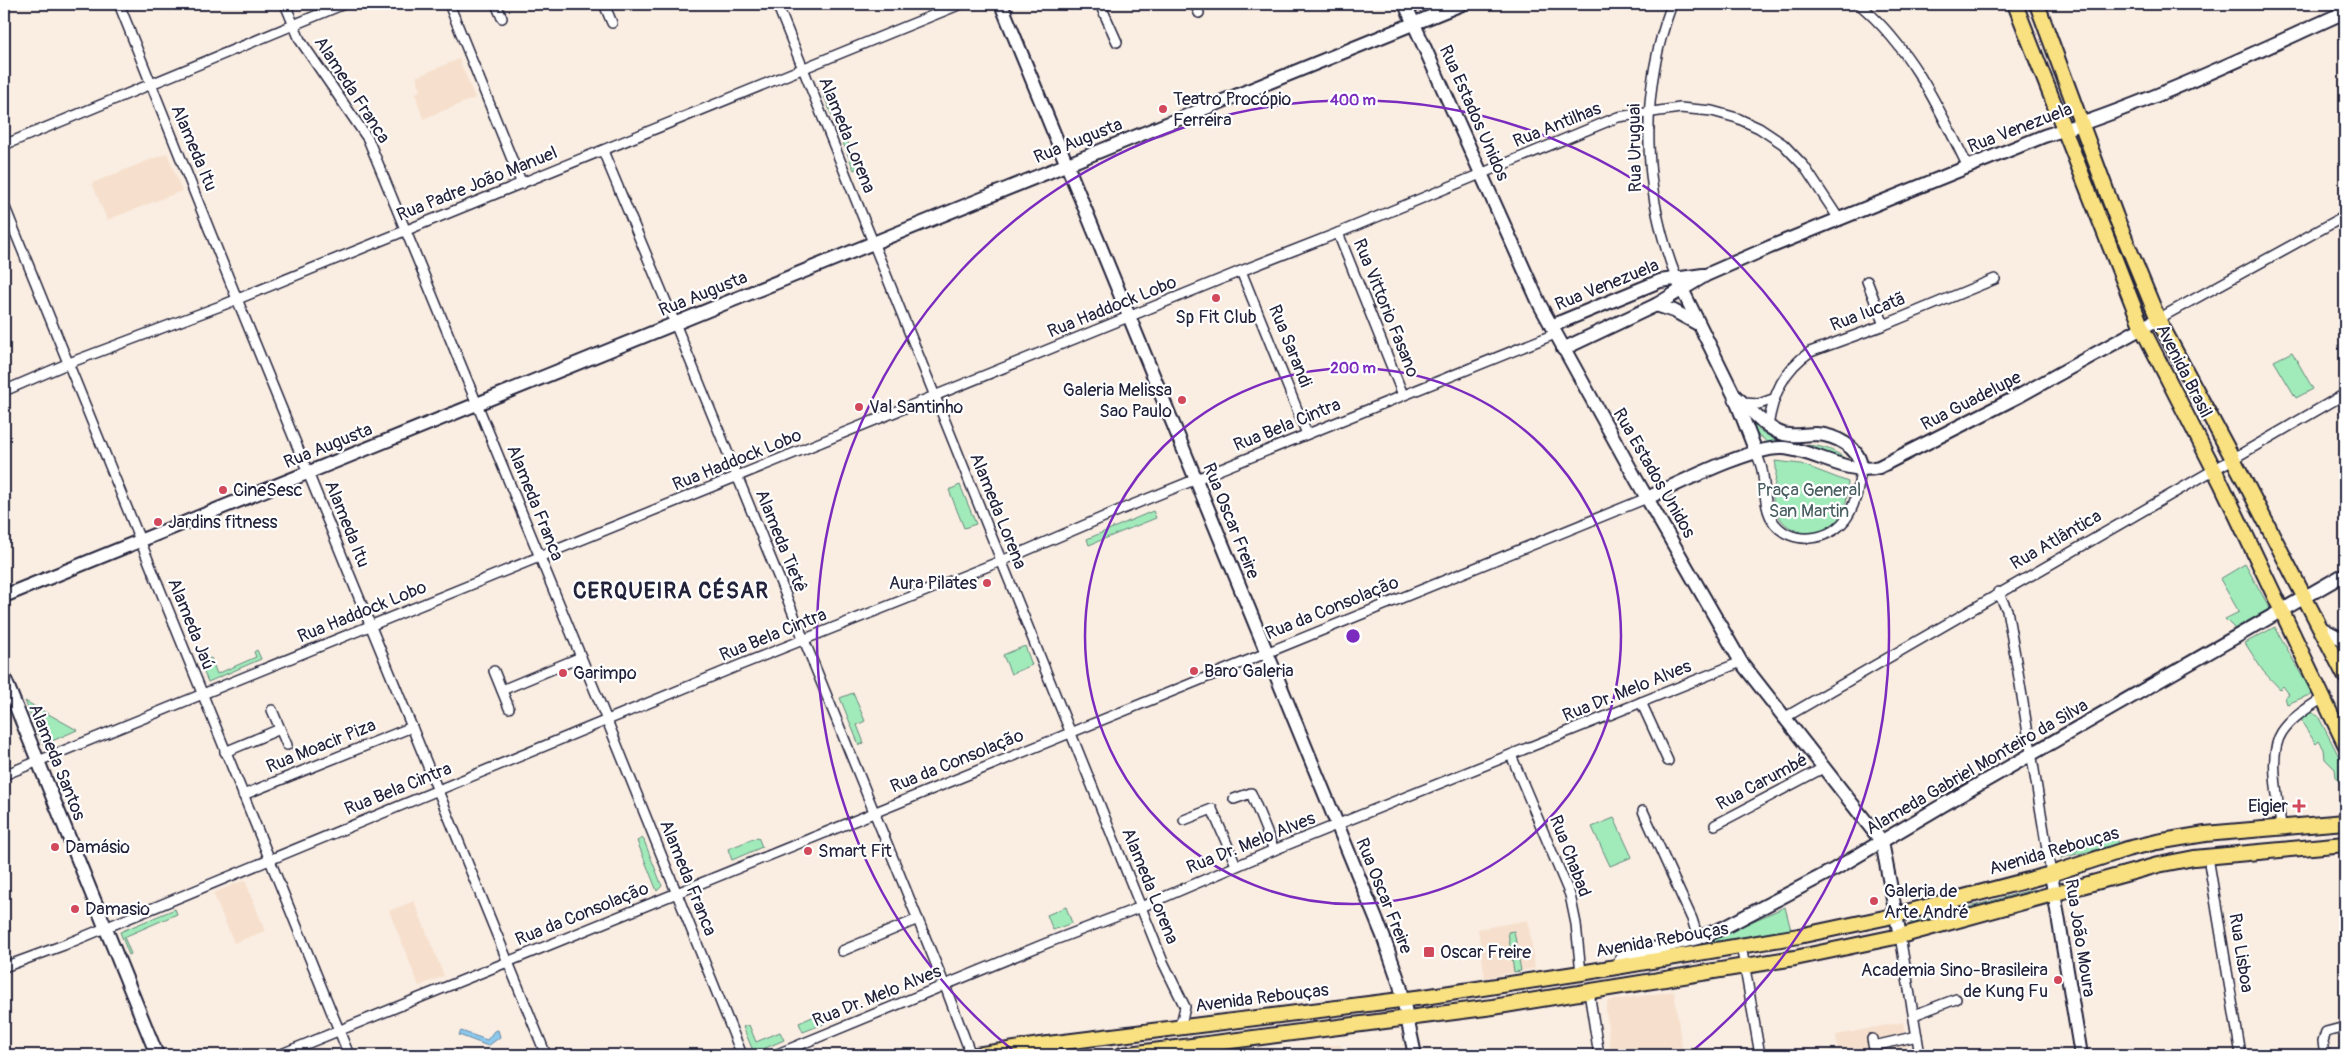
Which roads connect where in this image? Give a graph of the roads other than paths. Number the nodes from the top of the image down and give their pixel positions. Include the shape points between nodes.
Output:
1 (119, 4) edge
2 (285, 4) edge
3 (344, 4) edge
4 (449, 4) edge
5 (496, 4) edge
6 (604, 4) edge
7 (777, 4) edge
8 (961, 4) edge
9 (1001, 4) edge
10 (1100, 4) edge
11 (1405, 4) edge
12 (1462, 4) edge
13 (1672, 4) edge
14 (1859, 4) edge
15 (2015, 4) edge
16 (2037, 4) edge
17 (2345, 12) edge
18 (502, 18) dead end
19 (1414, 22) junction
20 (612, 23) dead end
21 (294, 25) junction
22 (1117, 42) dead end
23 (803, 69) junction
24 (150, 84) junction
25 (1650, 112) junction
26 (2081, 124) junction
27 (2064, 130) junction
28 (4, 145) edge
29 (603, 151) junction
30 (1067, 164) junction
31 (1968, 167) junction
32 (1482, 173) junction
33 (522, 184) junction
34 (4, 205) edge
35 (2345, 216) edge
36 (1838, 219) junction
37 (406, 231) junction
38 (1338, 233) junction
39 (872, 243) junction
40 (1241, 271) junction
41 (1995, 279) dead end
42 (1867, 281) dead end
43 (1679, 283) junction
44 (237, 299) junction
45 (1656, 305) junction
46 (1129, 318) junction
47 (2158, 319) junction
48 (676, 323) junction
49 (1698, 324) junction
50 (1884, 324) junction
51 (2142, 328) junction
52 (1553, 330) junction
53 (1563, 349) junction
54 (69, 363) junction
55 (4, 391) edge
56 (2345, 394) edge
57 (1403, 395) junction
58 (935, 397) junction
59 (1739, 399) junction
60 (1773, 399) junction
61 (477, 405) junction
62 (1768, 426) junction
63 (1307, 434) junction
64 (1756, 452) junction
65 (2233, 458) junction
66 (1861, 468) junction
67 (2214, 470) junction
68 (308, 473) junction
69 (738, 477) junction
70 (1196, 480) junction
71 (1647, 498) junction
72 (140, 540) junction
73 (540, 558) junction
74 (1002, 560) junction
75 (2345, 574) edge
76 (1998, 592) junction
77 (4, 596) edge
78 (2306, 597) junction
79 (2282, 611) junction
80 (371, 626) junction
81 (2321, 628) junction
82 (804, 640) junction
83 (2345, 644) edge
84 (1267, 652) junction
85 (580, 657) junction
86 (1741, 662) junction
87 (494, 671) dead end
88 (2345, 676) edge
89 (4, 677) edge
90 (502, 690) junction
91 (202, 695) junction
92 (2323, 698) junction
93 (1641, 702) junction
94 (509, 708) dead end
95 (272, 710) dead end
96 (1784, 718) junction
97 (607, 721) junction
98 (412, 727) junction
99 (280, 729) junction
100 (1071, 732) junction
101 (2345, 744) edge
102 (286, 745) dead end
103 (225, 752) junction
104 (2033, 754) junction
105 (1511, 755) junction
106 (1668, 761) dead end
107 (38, 762) junction
108 (1825, 767) junction
109 (4, 775) edge
110 (438, 790) junction
111 (243, 795) junction
112 (1234, 799) dead end
113 (1643, 811) dead end
114 (874, 812) junction
115 (1184, 820) dead end
116 (2342, 821) edge
117 (1715, 825) dead end
118 (1337, 826) junction
119 (2281, 827) junction
120 (1882, 842) junction
121 (2343, 845) edge
122 (1274, 850) junction
123 (2208, 857) junction
124 (269, 859) junction
125 (1236, 865) junction
126 (2051, 874) junction
127 (677, 893) junction
128 (2055, 895) junction
129 (1141, 907) junction
130 (1897, 915) junction
131 (918, 919) junction
132 (106, 927) junction
133 (1900, 936) junction
134 (1698, 938) junction
135 (1741, 945) junction
136 (842, 951) dead end
137 (508, 962) junction
138 (4, 967) edge
139 (1616, 967) junction
140 (1744, 968) junction
141 (1581, 973) junction
142 (945, 986) junction
143 (1589, 992) junction
144 (1956, 999) dead end
145 (1403, 1000) junction
146 (1914, 1014) junction
147 (1408, 1019) junction
148 (2345, 1027) edge
149 (1177, 1028) junction
150 (339, 1030) junction
151 (1917, 1036) junction
152 (157, 1055) edge
153 (279, 1055) edge
154 (349, 1055) edge
155 (546, 1055) edge
156 (742, 1055) edge
157 (775, 1055) edge
158 (971, 1055) edge
159 (976, 1055) edge
160 (1122, 1055) edge
161 (1415, 1055) edge
162 (1599, 1055) edge
163 (1760, 1055) edge
164 (1875, 1055) edge
165 (1920, 1055) edge
166 (2081, 1055) edge
167 (2241, 1055) edge
168 (2325, 1055) edge

1 - 24 street, Alameda Itu
2 - 21 street, Alameda Franca
3 - 21 street
4 - 33 street
5 - 18 street
6 - 20 street
7 - 23 street, Alameda Lorena
8 - 23 street, Rua Padre João Manuel
9 - 30 street, Rua Oscar Freire
10 - 22 street
11 - 19 street, Rua Estados Unidos
12 - 19 street, Rua Augusta
13 - 25 street, Rua Uruguai via 1660,46
14 - 31 street via 1910,59 1928,87
15 - 27 main road, Avenida Brasil
16 - 26 main road, Avenida Brasil
17 - 26 street, Rua Venezuela via 2207,74
19 - 30 street, Rua Augusta
19 - 32 street, Rua Estados Unidos
21 - 24 street
21 - 37 street, Alameda Franca via 300,40 368,139
23 - 29 street, Rua Padre João Manuel
23 - 39 street, Alameda Lorena
24 - 28 street
24 - 44 street, Alameda Itu
25 - 32 street, Rua Antilhas via 1618,117
25 - 36 street, Rua Antilhas via 1680,108 1712,111 1760,128 1783,144 1804,166
25 - 43 street, Rua Uruguai via 1652,185 1659,227
26 - 27 street, Rua Venezuela
26 - 47 main road, Avenida Brasil
27 - 31 street, Rua Venezuela
27 - 51 main road, Avenida Brasil
29 - 33 street, Rua Padre João Manuel
29 - 48 street, Alameda Tietê
30 - 39 street, Rua Augusta
30 - 46 street, Rua Oscar Freire
31 - 36 street, Rua Venezuela
32 - 38 street, Rua Haddock Lobo
32 - 52 street, Rua Estados Unidos
33 - 37 street, Rua Padre João Manuel
34 - 54 street, Alameda Jaú
35 - 47 street, Rua Guadelupe
36 - 43 street, Rua Venezuela via 1706,275
37 - 44 street, Rua Padre João Manuel
37 - 61 street, Alameda Franca
38 - 40 street, Rua Haddock Lobo
38 - 57 street, Rua Vittorio Fasano
39 - 48 street, Rua Augusta
39 - 58 street, Alameda Lorena
40 - 46 street, Rua Haddock Lobo
40 - 63 street, Rua Sarandi
41 - 50 street, Rua Iucatã
42 - 50 street
43 - 45 street, Rua Venezuela
43 - 49 street
43 - 52 street, Rua Venezuela via 1617,297
44 - 54 street, Rua Padre João Manuel
44 - 68 street, Alameda Itu
45 - 49 street
45 - 53 street, Rua Venezuela
46 - 58 street, Rua Haddock Lobo
46 - 70 street, Rua Oscar Freire
47 - 51 street, Rua Guadelupe
47 - 65 main road, Avenida Brasil
48 - 61 street, Rua Augusta
48 - 69 street, Alameda Tietê
49 - 59 street
50 - 60 street, Rua Iucatã via 1804,356 1790,368
51 - 66 street, Rua Guadelupe via 1887,464
51 - 67 main road, Avenida Brasil
52 - 53 street, Rua Estados Unidos
52 - 57 street, Rua Bela Cintra
53 - 71 street, Rua Estados Unidos
54 - 55 street, Rua Padre João Manuel
54 - 72 street, Alameda Jaú
56 - 65 street, Rua Atlântica
57 - 63 street, Rua Bela Cintra
58 - 69 street, Rua Haddock Lobo
58 - 74 street, Alameda Lorena
59 - 60 street via 1759,404
59 - 62 street
59 - 64 street
60 - 62 street, Rua Iucatã
61 - 68 street, Rua Augusta
61 - 73 street, Alameda Franca
62 - 66 street via 1788,435 1816,434 1841,441 1857,456
63 - 70 street, Rua Bela Cintra
64 - 66 street, Rua Guadelupe via 1792,449
64 - 66 street via 1770,516 1781,528 1798,538 1821,536 1845,520 1858,492
64 - 71 street, Rua Guadelupe
65 - 67 street, Rua Atlântica
65 - 78 main road, Avenida Brasil
67 - 76 street, Rua Atlântica
67 - 79 main road, Avenida Brasil
68 - 72 street, Rua Augusta
68 - 80 street, Alameda Itu
69 - 73 street, Rua Haddock Lobo
69 - 82 street, Alameda Tietê
70 - 74 street, Rua Bela Cintra
70 - 84 street, Rua Oscar Freire
71 - 84 street, Rua da Consolação
71 - 86 street, Rua Estados Unidos
72 - 77 street, Rua Augusta
72 - 91 street, Alameda Jaú
73 - 80 street, Rua Haddock Lobo
73 - 85 street, Alameda Franca
74 - 82 street, Rua Bela Cintra
74 - 100 street, Alameda Lorena
75 - 78 street, Alameda Gabriel Monteiro da Silva
76 - 96 street, Rua Atlântica
76 - 104 street, Rua João Moura via 2007,610
78 - 79 street, Alameda Gabriel Monteiro da Silva
78 - 81 main road, Avenida Brasil
79 - 92 main road, Avenida Brasil
79 - 104 street, Alameda Gabriel Monteiro da Silva
80 - 91 street, Rua Haddock Lobo
80 - 98 street, Alameda Itu
81 - 83 street
81 - 88 main road, Avenida Brasil
82 - 97 street, Rua Bela Cintra
82 - 114 street, Alameda Tietê
84 - 100 street, Rua da Consolação
84 - 118 street, Rua Oscar Freire
85 - 90 street
85 - 97 street, Alameda Franca
86 - 93 street, Rua Dr. Melo Alves
86 - 96 street, Rua Estados Unidos
87 - 90 street
89 - 107 street, Alameda Santos
90 - 94 street
91 - 103 street, Alameda Jaú
91 - 107 street, Rua Haddock Lobo
92 - 101 main road, Avenida Brasil
92 - 119 street via 2285,728 2276,745
93 - 105 street, Rua Dr. Melo Alves
93 - 106 street
95 - 99 street
96 - 108 street, Rua Estados Unidos
97 - 110 street, Rua Bela Cintra
97 - 127 street, Alameda Franca
98 - 110 street, Alameda Itu
98 - 111 street, Rua Moacir Piza
99 - 102 street
99 - 103 street
100 - 114 street, Rua da Consolação
100 - 129 street, Alameda Lorena
103 - 111 street, Alameda Jaú
104 - 120 street, Alameda Gabriel Monteiro da Silva
104 - 126 street, Rua João Moura
105 - 118 street, Rua Dr. Melo Alves
105 - 141 street, Rua Chabad via 1570,895
107 - 109 street, Rua Haddock Lobo
107 - 132 street, Alameda Santos
108 - 117 street, Rua Carumbé
108 - 120 street, Rua Estados Unidos
110 - 124 street, Rua Bela Cintra
110 - 137 street, Alameda Itu
111 - 124 street, Alameda Jaú
112 - 122 street via 1251,793
113 - 134 street
114 - 127 street, Rua da Consolação
114 - 131 street, Alameda Tietê
115 - 125 street via 1212,809
116 - 119 main road, Avenida Rebouças
118 - 122 street, Rua Dr. Melo Alves
118 - 145 street, Rua Oscar Freire via 1383,936
119 - 126 main road, Avenida Rebouças via 2157,842
120 - 130 street, Rua Estados Unidos
120 - 134 street, Alameda Gabriel Monteiro da Silva via 1766,906
121 - 123 main road
122 - 125 street, Rua Dr. Melo Alves
123 - 128 main road via 2158,865
123 - 167 street, Rua Lisboa
124 - 132 street, Rua Bela Cintra
124 - 150 street, Alameda Jaú
125 - 129 street, Rua Dr. Melo Alves
126 - 128 street, Rua João Moura
126 - 130 main road, Avenida Rebouças
127 - 137 street, Rua da Consolação
127 - 156 street, Alameda Franca
128 - 133 main road
128 - 166 street, Rua João Moura
129 - 142 street, Rua Dr. Melo Alves
129 - 149 street, Alameda Lorena via 1185,1007
130 - 133 street, Rua Estados Unidos
130 - 135 main road, Avenida Rebouças
131 - 136 street
131 - 142 street, Alameda Tietê
132 - 138 street, Rua Bela Cintra
132 - 152 street, Alameda Santos
133 - 140 main road
133 - 146 street
134 - 139 street, Alameda Gabriel Monteiro da Silva via 1628,955
135 - 139 main road, Avenida Rebouças
135 - 140 street
137 - 150 street, Rua da Consolação
137 - 155 street, Alameda Itu
139 - 141 main road, Avenida Rebouças
140 - 143 main road
140 - 163 street
141 - 145 main road, Avenida Rebouças
142 - 157 street, Rua Dr. Melo Alves
142 - 158 street, Alameda Tietê
143 - 147 main road
143 - 162 street
144 - 146 street
145 - 147 street, Rua Oscar Freire
145 - 149 main road, Avenida Rebouças
146 - 151 street
147 - 160 main road
147 - 161 street, Rua Oscar Freire
148 - 168 street via 2326,1032 2323,1041
149 - 159 main road, Avenida Rebouças
150 - 153 street, Rua da Consolação
150 - 154 street, Alameda Jaú
151 - 164 street via 1873,1042
151 - 165 street

